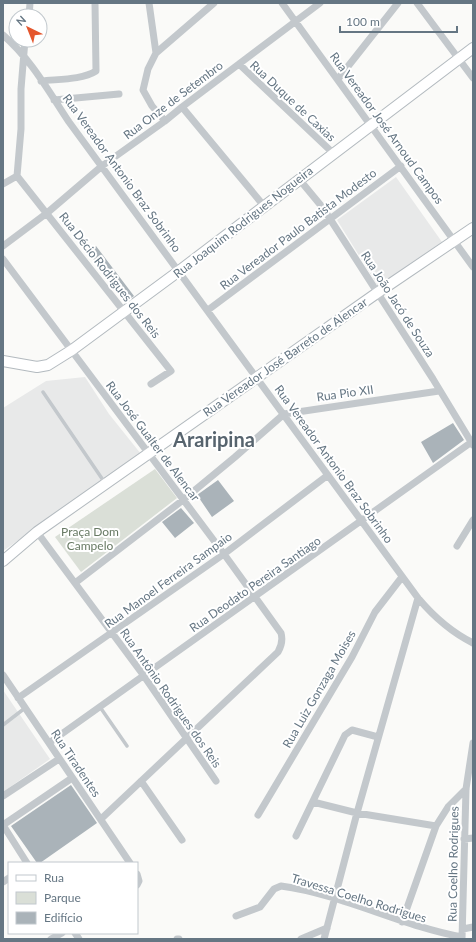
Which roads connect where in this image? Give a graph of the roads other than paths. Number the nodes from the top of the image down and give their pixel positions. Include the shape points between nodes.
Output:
1 (95, 3) edge
2 (149, 3) edge
3 (214, 3) edge
4 (282, 3) edge
5 (320, 3) edge
6 (398, 3) edge
7 (417, 3) edge
8 (296, 22) junction
9 (3, 35) edge
10 (24, 48) edge
11 (473, 48) edge
12 (156, 53) junction
13 (23, 55) junction
14 (458, 59) junction
15 (239, 64) junction
16 (473, 78) edge
17 (338, 79) junction
18 (41, 81) junction
19 (119, 94) dead end
20 (54, 100) junction
21 (182, 107) junction
22 (165, 121) junction
23 (371, 125) junction
24 (333, 153) junction
25 (102, 166) junction
26 (401, 166) junction
27 (17, 176) junction
28 (299, 179) junction
29 (3, 184) edge
30 (264, 206) junction
31 (47, 213) junction
32 (330, 219) junction
33 (473, 228) edge
34 (455, 241) junction
35 (3, 246) edge
36 (3, 259) edge
37 (473, 267) edge
38 (180, 272) junction
39 (376, 293) junction
40 (208, 310) junction
41 (125, 312) junction
42 (72, 350) junction
43 (3, 361) edge
44 (257, 377) junction
45 (151, 384) dead end
46 (439, 391) junction
47 (43, 392) dead end
48 (284, 414) junction
49 (473, 443) edge
50 (149, 454) junction
51 (328, 475) junction
52 (106, 484) junction
53 (183, 500) junction
54 (473, 520) edge
55 (362, 521) junction
56 (37, 532) junction
57 (457, 546) dead end
58 (224, 554) junction
59 (3, 561) edge
60 (402, 577) junction
61 (75, 583) junction
62 (255, 597) junction
63 (418, 598) junction
64 (112, 634) junction
65 (473, 643) edge
66 (3, 675) edge
67 (144, 676) junction
68 (18, 698) junction
69 (100, 707) junction
70 (25, 708) junction
71 (3, 725) edge
72 (378, 737) junction
73 (187, 739) junction
74 (49, 743) junction
75 (473, 743) edge
76 (127, 746) dead end
77 (59, 759) junction
78 (72, 778) junction
79 (141, 781) junction
80 (216, 781) dead end
81 (466, 789) junction
82 (3, 796) edge
83 (313, 802) junction
84 (357, 813) junction
85 (258, 815) dead end
86 (101, 819) junction
87 (3, 825) edge
88 (436, 826) junction
89 (296, 836) dead end
90 (473, 838) edge
91 (464, 839) junction
92 (182, 840) dead end
93 (26, 862) edge
94 (129, 862) edge
95 (335, 899) junction
96 (236, 916) dead end
97 (402, 922) junction
98 (473, 927) edge
99 (327, 928) junction
100 (463, 929) junction
101 (60, 934) edge
102 (462, 938) edge
103 (51, 939) edge
104 (301, 939) edge
105 (324, 939) edge

1 - 18 street via 96,71 80,76
2 - 12 street
3 - 12 street
4 - 8 street, Rua Vereador José Arnoud Campos
5 - 8 street, Rua Onze de Setembro
6 - 17 street
7 - 14 street
8 - 15 street, Rua Onze de Setembro
8 - 17 street, Rua Vereador José Arnoud Campos
9 - 13 street, Rua Vereador Antonio Braz Sobrinho
10 - 13 street
11 - 14 main road, Rua Joaquim Rodrigues Nogueira
12 - 22 street via 148,69 143,90
13 - 18 street, Rua Vereador Antonio Braz Sobrinho
13 - 27 street
14 - 16 street
14 - 23 main road, Rua Joaquim Rodrigues Nogueira
15 - 21 street, Rua Onze de Setembro
15 - 24 street, Rua Duque de Caxias
17 - 23 street, Rua Vereador José Arnoud Campos
18 - 20 street, Rua Vereador Antonio Braz Sobrinho
19 - 20 street
20 - 25 street, Rua Vereador Antonio Braz Sobrinho
21 - 22 street, Rua Onze de Setembro
21 - 30 street
22 - 25 street, Rua Onze de Setembro
23 - 24 main road, Rua Joaquim Rodrigues Nogueira
23 - 26 street, Rua Vereador José Arnoud Campos
24 - 28 main road, Rua Joaquim Rodrigues Nogueira
25 - 31 street, Rua Onze de Setembro
25 - 38 street, Rua Vereador Antonio Braz Sobrinho
26 - 32 street, Rua Vereador Paulo Batista Modesto
26 - 34 street, Rua Vereador José Arnoud Campos
27 - 29 street
27 - 31 street, Rua Décio Rodrigues dos Reis
28 - 30 main road, Rua Joaquim Rodrigues Nogueira
28 - 32 street, Rua João Jacó de Souza
30 - 38 main road, Rua Joaquim Rodrigues Nogueira
31 - 35 street, Rua Onze de Setembro
31 - 41 street, Rua Décio Rodrigues dos Reis
32 - 39 street, Rua João Jacó de Souza
32 - 40 street, Rua Vereador Paulo Batista Modesto
33 - 34 main road, Rua Vereador José Barreto de Alencar
34 - 37 street, Rua Vereador José Arnoud Campos
34 - 39 main road, Rua Vereador José Barreto de Alencar
36 - 42 street, Rua José Gualter de Alencar
38 - 40 street, Rua Vereador Antonio Braz Sobrinho
38 - 41 main road, Rua Joaquim Rodrigues Nogueira
39 - 44 main road, Rua Vereador José Barreto de Alencar
39 - 46 street, Rua João Jacó de Souza
40 - 44 street, Rua Vereador Antonio Braz Sobrinho
41 - 42 main road, Rua Joaquim Rodrigues Nogueira
41 - 45 street, Rua Décio Rodrigues dos Reis via 171,371
42 - 43 main road, Rua Joaquim Rodrigues Nogueira via 48,365 37,367
42 - 50 street, Rua José Gualter de Alencar
44 - 48 street, Rua Vereador Antonio Braz Sobrinho
44 - 50 main road, Rua Vereador José Barreto de Alencar
46 - 48 street, Rua Pio XII
46 - 49 street, Rua João Jacó de Souza
47 - 52 lane
48 - 51 street, Rua Vereador Antonio Braz Sobrinho
48 - 53 street
49 - 55 street, Rua Deodato Pereira Santiago
50 - 52 main road, Rua Vereador José Barreto de Alencar
50 - 53 street, Rua José Gualter de Alencar
51 - 55 street, Rua Vereador Antonio Braz Sobrinho
51 - 58 street, Rua Manoel Ferreira Sampaio
52 - 56 main road, Rua Vereador José Barreto de Alencar
53 - 58 street, Rua José Gualter de Alencar
53 - 61 street
54 - 57 street
55 - 60 street, Rua Vereador Antonio Braz Sobrinho
55 - 62 street, Rua Deodato Pereira Santiago
56 - 59 main road, Rua Vereador José Barreto de Alencar
56 - 61 street, Rua Antônio Rodrigues dos Reis
58 - 62 street, Rua José Gualter de Alencar
58 - 64 street, Rua Manoel Ferreira Sampaio
60 - 63 street, Rua Vereador Antonio Braz Sobrinho
60 - 85 street, Rua Luiz Gonzaga Moises via 375,612 352,657
61 - 64 street, Rua Antônio Rodrigues dos Reis
62 - 67 street, Rua Deodato Pereira Santiago
62 - 73 street, Rua José Gualter de Alencar via 282,638 282,646
63 - 65 street, Rua Vereador Antonio Braz Sobrinho via 436,618 459,636
63 - 72 street
64 - 67 street, Rua Antônio Rodrigues dos Reis
64 - 68 street, Rua Manoel Ferreira Sampaio
66 - 68 street, Rua Tiradentes
67 - 69 street, Rua Deodato Pereira Santiago
67 - 73 street, Rua Antônio Rodrigues dos Reis
68 - 70 street, Rua Tiradentes
69 - 74 street, Rua Deodato Pereira Santiago
69 - 76 lane
70 - 71 lane
70 - 74 street, Rua Tiradentes
72 - 83 street via 357,730 348,731
72 - 84 street
73 - 79 street
73 - 80 street, Rua Antônio Rodrigues dos Reis
74 - 77 street, Rua Tiradentes
75 - 81 street, Rua Coelho Rodrigues
77 - 78 street, Rua Tiradentes
77 - 82 street
78 - 86 street, Rua Tiradentes
78 - 87 street
79 - 86 street
79 - 92 street
81 - 88 street, Rua Coelho Rodrigues via 448,807
81 - 91 street, Rua Coelho Rodrigues
83 - 84 street
83 - 89 street
84 - 88 street
84 - 95 street
86 - 94 street, Rua Tiradentes
87 - 93 street
88 - 97 street, Rua Coelho Rodrigues
90 - 91 street
91 - 100 street, Rua Coelho Rodrigues
95 - 96 street, Travessa Coelho Rodrigues via 281,886 274,889 260,907
95 - 97 street, Travessa Coelho Rodrigues
95 - 99 street
97 - 102 street, Travessa Coelho Rodrigues
98 - 100 street
99 - 104 street
99 - 105 street
100 - 102 street, Rua Coelho Rodrigues
101 - 103 street

